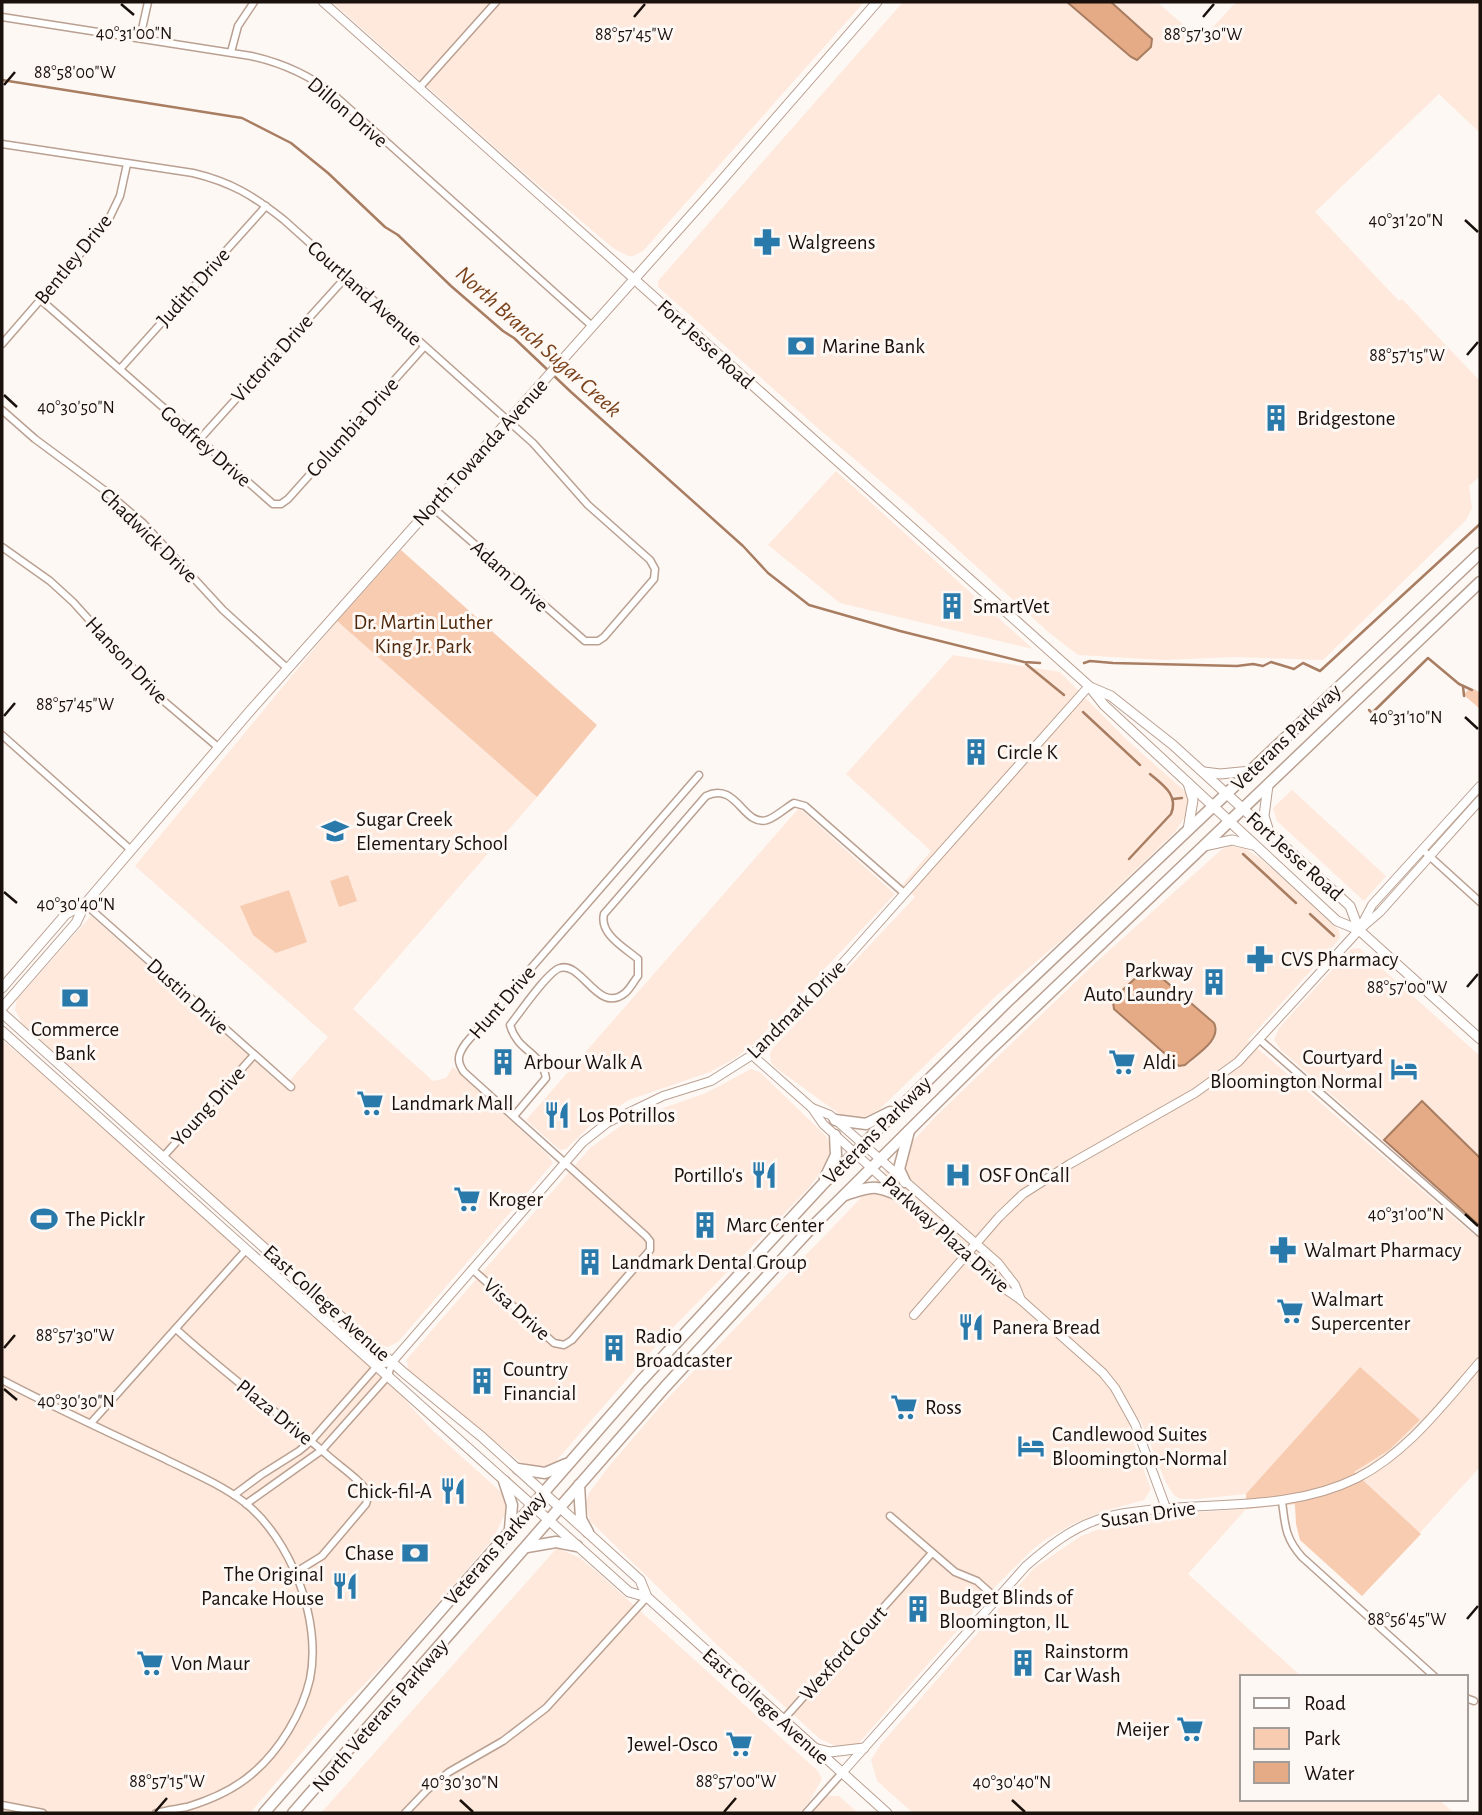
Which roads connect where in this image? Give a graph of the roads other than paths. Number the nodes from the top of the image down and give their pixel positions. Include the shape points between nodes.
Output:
1 (148, 2) edge
2 (254, 2) edge
3 (323, 2) edge
4 (496, 2) edge
5 (877, 2) edge
6 (2, 17) edge
7 (140, 38) junction
8 (231, 52) junction
9 (420, 87) junction
10 (2, 144) edge
11 (127, 164) junction
12 (267, 206) junction
13 (346, 277) junction
14 (634, 279) junction
15 (41, 300) junction
16 (592, 326) junction
17 (2, 344) edge
18 (424, 346) junction
19 (120, 369) junction
20 (2, 410) edge
21 (507, 421) junction
22 (199, 440) junction
23 (278, 505) joint
24 (431, 506) junction
25 (2, 547) edge
26 (1480, 553) edge
27 (1480, 582) edge
28 (592, 642) joint
29 (288, 669) junction
30 (1089, 686) junction
31 (2, 735) edge
32 (219, 748) junction
33 (1251, 771) junction
34 (1204, 772) junction
35 (699, 775) dead end
36 (1188, 781) junction
37 (1268, 785) junction
38 (1480, 786) edge
39 (1227, 793) junction
40 (1480, 800) edge
41 (1214, 805) junction
42 (1243, 809) junction
43 (1231, 821) junction
44 (1188, 830) junction
45 (1270, 834) junction
46 (1204, 846) junction
47 (1257, 846) junction
48 (131, 850) junction
49 (1422, 850) junction
50 (1430, 857) junction
51 (904, 893) junction
52 (1480, 902) edge
53 (85, 904) junction
54 (1359, 930) junction
55 (2, 988) edge
56 (2, 1011) edge
57 (2, 1031) edge
58 (1480, 1038) edge
59 (1260, 1040) junction
60 (254, 1055) junction
61 (752, 1055) junction
62 (291, 1087) dead end
63 (812, 1108) junction
64 (896, 1110) junction
65 (514, 1116) junction
66 (835, 1120) junction
67 (910, 1128) junction
68 (835, 1135) junction
69 (859, 1148) junction
70 (163, 1157) junction
71 (879, 1158) junction
72 (565, 1162) junction
73 (871, 1167) junction
74 (905, 1182) junction
75 (822, 1185) junction
76 (842, 1196) junction
77 (903, 1197) junction
78 (196, 1205) junction
79 (1480, 1233) edge
80 (975, 1244) junction
81 (265, 1245) junction
82 (246, 1250) junction
83 (967, 1254) junction
84 (472, 1269) junction
85 (1021, 1300) junction
86 (914, 1315) dead end
87 (176, 1329) junction
88 (564, 1345) joint
89 (392, 1362) junction
90 (1480, 1362) edge
91 (377, 1366) junction
92 (388, 1377) junction
93 (2, 1380) edge
94 (91, 1423) junction
95 (311, 1441) junction
96 (322, 1450) junction
97 (569, 1464) junction
98 (518, 1469) junction
99 (505, 1481) junction
100 (579, 1486) junction
101 (544, 1492) junction
102 (234, 1495) junction
103 (1282, 1501) junction
104 (246, 1504) junction
105 (532, 1506) junction
106 (561, 1508) junction
107 (1166, 1508) junction
108 (890, 1516) dead end
109 (549, 1522) junction
110 (510, 1531) junction
111 (588, 1532) junction
112 (577, 1546) junction
113 (527, 1547) junction
114 (932, 1553) junction
115 (296, 1572) junction
116 (647, 1597) junction
117 (997, 1599) junction
118 (1433, 1675) edge
119 (782, 1721) junction
120 (812, 1747) junction
121 (864, 1748) junction
122 (841, 1774) junction
123 (2, 1805) edge
124 (187, 1807) junction
125 (43, 1813) edge
126 (156, 1813) edge
127 (176, 1813) edge
128 (264, 1813) edge
129 (293, 1813) edge
130 (405, 1813) edge
131 (806, 1813) edge
132 (887, 1813) edge

1 - 7 street
2 - 8 street via 238,26
3 - 9 street, Fort Jesse Road
4 - 9 street
5 - 14 main road, North Towanda Avenue
6 - 7 street, Dillon Drive
7 - 8 street, Dillon Drive
8 - 16 street, Dillon Drive via 285,65 320,84
9 - 14 street, Fort Jesse Road
10 - 11 street, Courtland Avenue
11 - 12 street, Courtland Avenue via 213,178 246,191
11 - 15 street, Bentley Drive via 120,196 107,223
12 - 13 street, Courtland Avenue
12 - 19 street, Judith Drive
13 - 18 street, Courtland Avenue
13 - 22 street, Victoria Drive
14 - 16 main road, North Towanda Avenue
14 - 30 main road, Fort Jesse Road
15 - 17 street, Bentley Drive
15 - 19 street, Godfrey Drive
16 - 21 main road, North Towanda Avenue
18 - 21 street, Courtland Avenue
18 - 23 street, Columbia Drive
19 - 22 street, Godfrey Drive
20 - 29 street, Chadwick Drive via 135,516 237,625
21 - 24 main road, North Towanda Avenue
21 - 28 street, Courtland Avenue via 588,505 650,560 655,575 651,585 604,637
22 - 23 street, Godfrey Drive
24 - 28 street, Adam Drive via 580,639
24 - 29 main road, North Towanda Avenue
25 - 32 street, Hanson Drive via 73,601 159,697
26 - 33 highway, Veterans Parkway
27 - 37 highway, Veterans Parkway
29 - 32 main road, North Towanda Avenue
30 - 34 main road, Fort Jesse Road via 1111,696
30 - 36 main road, Fort Jesse Road
30 - 51 street, Landmark Drive
31 - 48 street
32 - 48 main road, North Towanda Avenue
33 - 34 main road
33 - 39 highway, Veterans Parkway
34 - 39 main road, Fort Jesse Road
35 - 65 street, Hunt Drive via 461,1050 458,1058 464,1072
36 - 41 main road, Fort Jesse Road
36 - 44 main road via 1193,800
37 - 42 highway, Veterans Parkway
37 - 45 main road via 1264,816
38 - 49 street
39 - 41 highway, Veterans Parkway
39 - 42 main road, Fort Jesse Road
40 - 50 street
41 - 43 main road, Fort Jesse Road
41 - 44 highway, Veterans Parkway
42 - 43 highway, Veterans Parkway
42 - 45 main road, Fort Jesse Road
43 - 46 highway, Veterans Parkway
43 - 47 main road, Fort Jesse Road
44 - 64 highway, Veterans Parkway
45 - 54 main road, Fort Jesse Road via 1350,906
46 - 47 main road via 1232,840
46 - 67 highway, Veterans Parkway
47 - 54 main road, Fort Jesse Road via 1337,921
48 - 53 main road, North Towanda Avenue
49 - 50 street
49 - 54 street via 1372,905
50 - 52 street
50 - 54 street
51 - 61 street, Landmark Drive
51 - 65 street via 805,806 794,803 768,820 756,820 726,793 706,796 604,915 606,931 638,959 638,976 624,993 614,998 603,996 569,968 560,968 510,1025 514,1039 543,1064 546,1078
53 - 55 main road, North Towanda Avenue via 66,914
53 - 56 main road, North Towanda Avenue via 76,923
53 - 60 street, Dustin Drive
54 - 58 main road, Fort Jesse Road
54 - 59 street
56 - 70 main road, East College Avenue
57 - 78 main road, East College Avenue
59 - 79 street
59 - 80 street via 1214,1081 1037,1185
60 - 62 street, Dustin Drive
60 - 70 street, Young Drive
61 - 63 street, Parkway Plaza Drive
61 - 72 street, Landmark Drive via 712,1081 663,1096 607,1123
63 - 66 street, Parkway Plaza Drive
63 - 68 street, Parkway Plaza Drive
64 - 66 highway via 866,1124
64 - 69 highway, Veterans Parkway
65 - 72 street, Hunt Drive
66 - 69 street, Parkway Plaza Drive
67 - 71 highway, Veterans Parkway
67 - 74 highway via 899,1169
68 - 69 street, Parkway Plaza Drive
68 - 75 highway via 836,1155
69 - 71 street, Parkway Plaza Drive
69 - 73 street, Parkway Plaza Drive
69 - 75 highway, Veterans Parkway
70 - 81 main road, East College Avenue
71 - 73 highway, Veterans Parkway
71 - 74 street, Parkway Plaza Drive
72 - 84 street, Landmark Drive
72 - 88 street, Hunt Drive via 650,1244 647,1254
73 - 76 highway, Veterans Parkway
73 - 77 street, Parkway Plaza Drive
74 - 80 street, Parkway Plaza Drive
75 - 97 highway, Veterans Parkway via 709,1304
76 - 77 highway via 880,1187
76 - 100 highway, Veterans Parkway
77 - 83 street, Parkway Plaza Drive
78 - 81 main road via 249,1245
78 - 82 main road, East College Avenue
80 - 83 street
80 - 85 street, Parkway Plaza Drive via 998,1264
81 - 89 main road, East College Avenue
82 - 87 street
82 - 91 main road, East College Avenue
83 - 85 street, Parkway Plaza Drive
83 - 86 street
84 - 88 street, Visa Drive via 554,1343
84 - 89 street, Landmark Drive
85 - 107 street, Parkway Plaza Drive via 1115,1388 1135,1424
87 - 94 street
87 - 95 street, Plaza Drive
89 - 91 street
89 - 92 street, Landmark Drive
89 - 98 main road, East College Avenue
90 - 103 street, Susan Drive via 1388,1459 1345,1484
91 - 92 main road, East College Avenue
91 - 95 street
92 - 96 street
92 - 99 main road, East College Avenue
93 - 94 street
94 - 102 street
95 - 96 street, Plaza Drive
95 - 102 street
96 - 104 street
96 - 115 street, Plaza Drive via 366,1490 369,1499 322,1556
97 - 98 highway via 545,1473
97 - 101 highway, Veterans Parkway
98 - 101 main road, East College Avenue
99 - 105 main road, East College Avenue
99 - 110 highway via 512,1505
100 - 106 highway, Veterans Parkway
100 - 111 highway via 581,1519
101 - 105 highway, Veterans Parkway
101 - 106 main road, East College Avenue
102 - 104 street
103 - 107 street, Susan Drive
103 - 118 street via 1290,1544
104 - 115 street via 268,1526
105 - 109 main road, East College Avenue
105 - 110 highway, Veterans Parkway
106 - 109 highway, Veterans Parkway
106 - 111 main road, East College Avenue
107 - 117 street, Susan Drive via 1114,1515 1077,1529 1042,1553
108 - 114 street
109 - 112 main road, East College Avenue
109 - 113 highway, North Veterans Parkway
110 - 128 highway, Veterans Parkway
111 - 116 main road, East College Avenue via 640,1580
112 - 113 highway via 556,1542
112 - 116 main road, East College Avenue via 629,1592
113 - 129 highway, North Veterans Parkway
114 - 117 street
114 - 119 street, Wexford Court
115 - 124 street via 312,1652 309,1681 297,1713 280,1743 252,1774 217,1796
116 - 119 main road, East College Avenue
116 - 130 street via 546,1708 503,1741 449,1772
117 - 121 street, Susan Drive
119 - 120 main road, East College Avenue
120 - 121 main road via 830,1752
120 - 122 main road, East College Avenue
121 - 122 street, Susan Drive
122 - 131 street, Susan Drive
122 - 132 main road, East College Avenue
123 - 125 street
124 - 126 street
124 - 127 street

